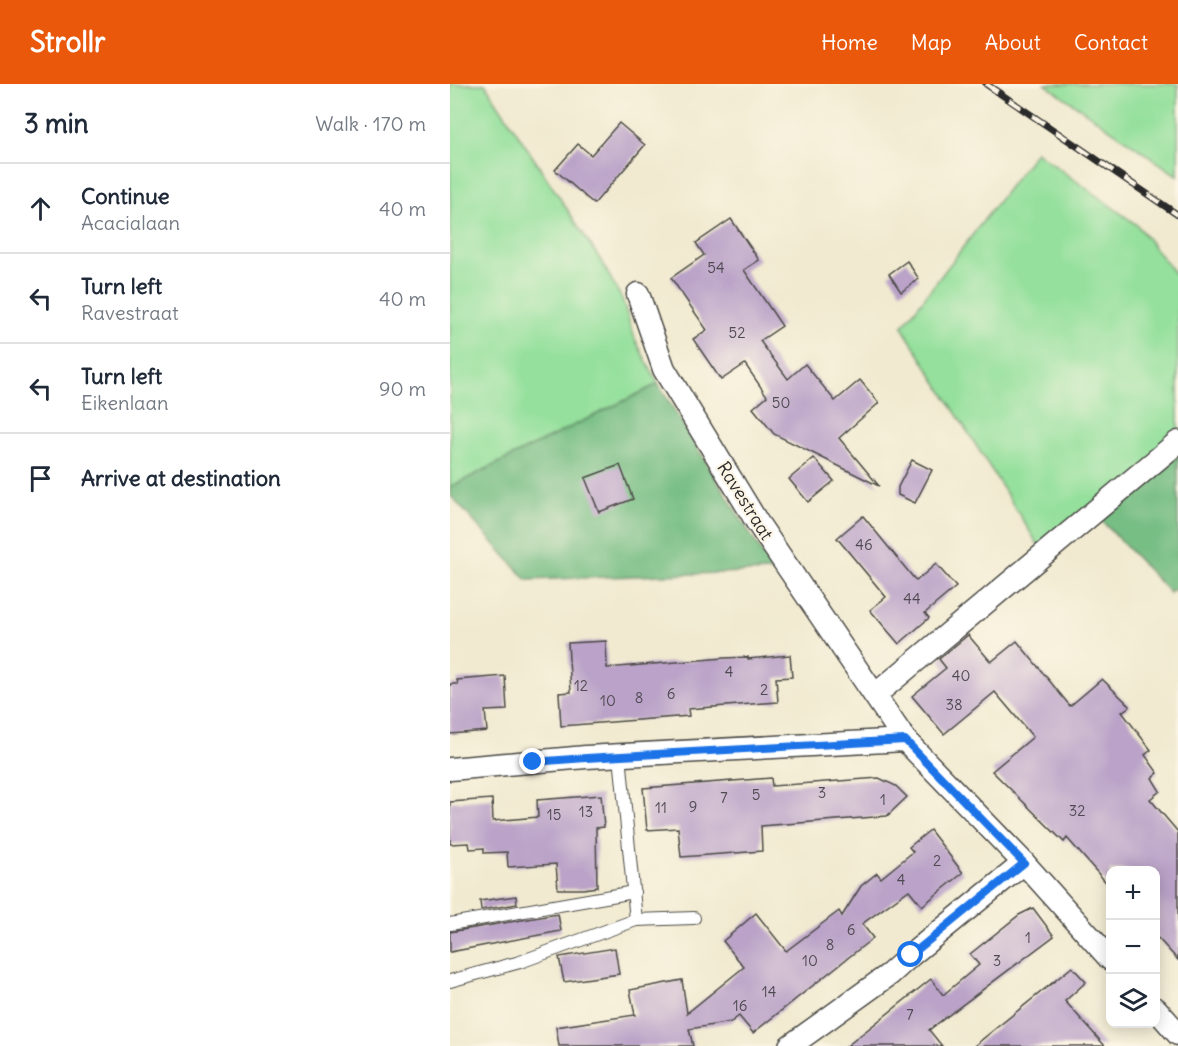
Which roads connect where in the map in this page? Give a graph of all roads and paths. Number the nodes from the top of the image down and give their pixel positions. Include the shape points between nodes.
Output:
1 (638, 294) dead end
2 (1178, 441) edge
3 (874, 695) junction
4 (905, 740) junction
5 (620, 756) junction
6 (450, 769) edge
7 (1024, 863) junction
8 (634, 892) junction
9 (694, 918) dead end
10 (636, 920) junction
11 (450, 924) edge
12 (1106, 955) edge
13 (450, 981) edge
14 (1160, 1014) edge
15 (1178, 1034) edge
16 (790, 1046) edge

1 - 3 street, Ravestraat via 664,369 757,522
2 - 3 street
3 - 4 street, Ravestraat
4 - 5 street
4 - 7 street, Ravestraat
5 - 6 street
5 - 8 lane
7 - 12 street, Ravestraat
7 - 16 street via 890,974
8 - 10 lane
8 - 11 lane
9 - 10 lane
10 - 13 lane via 520,962
14 - 15 street

